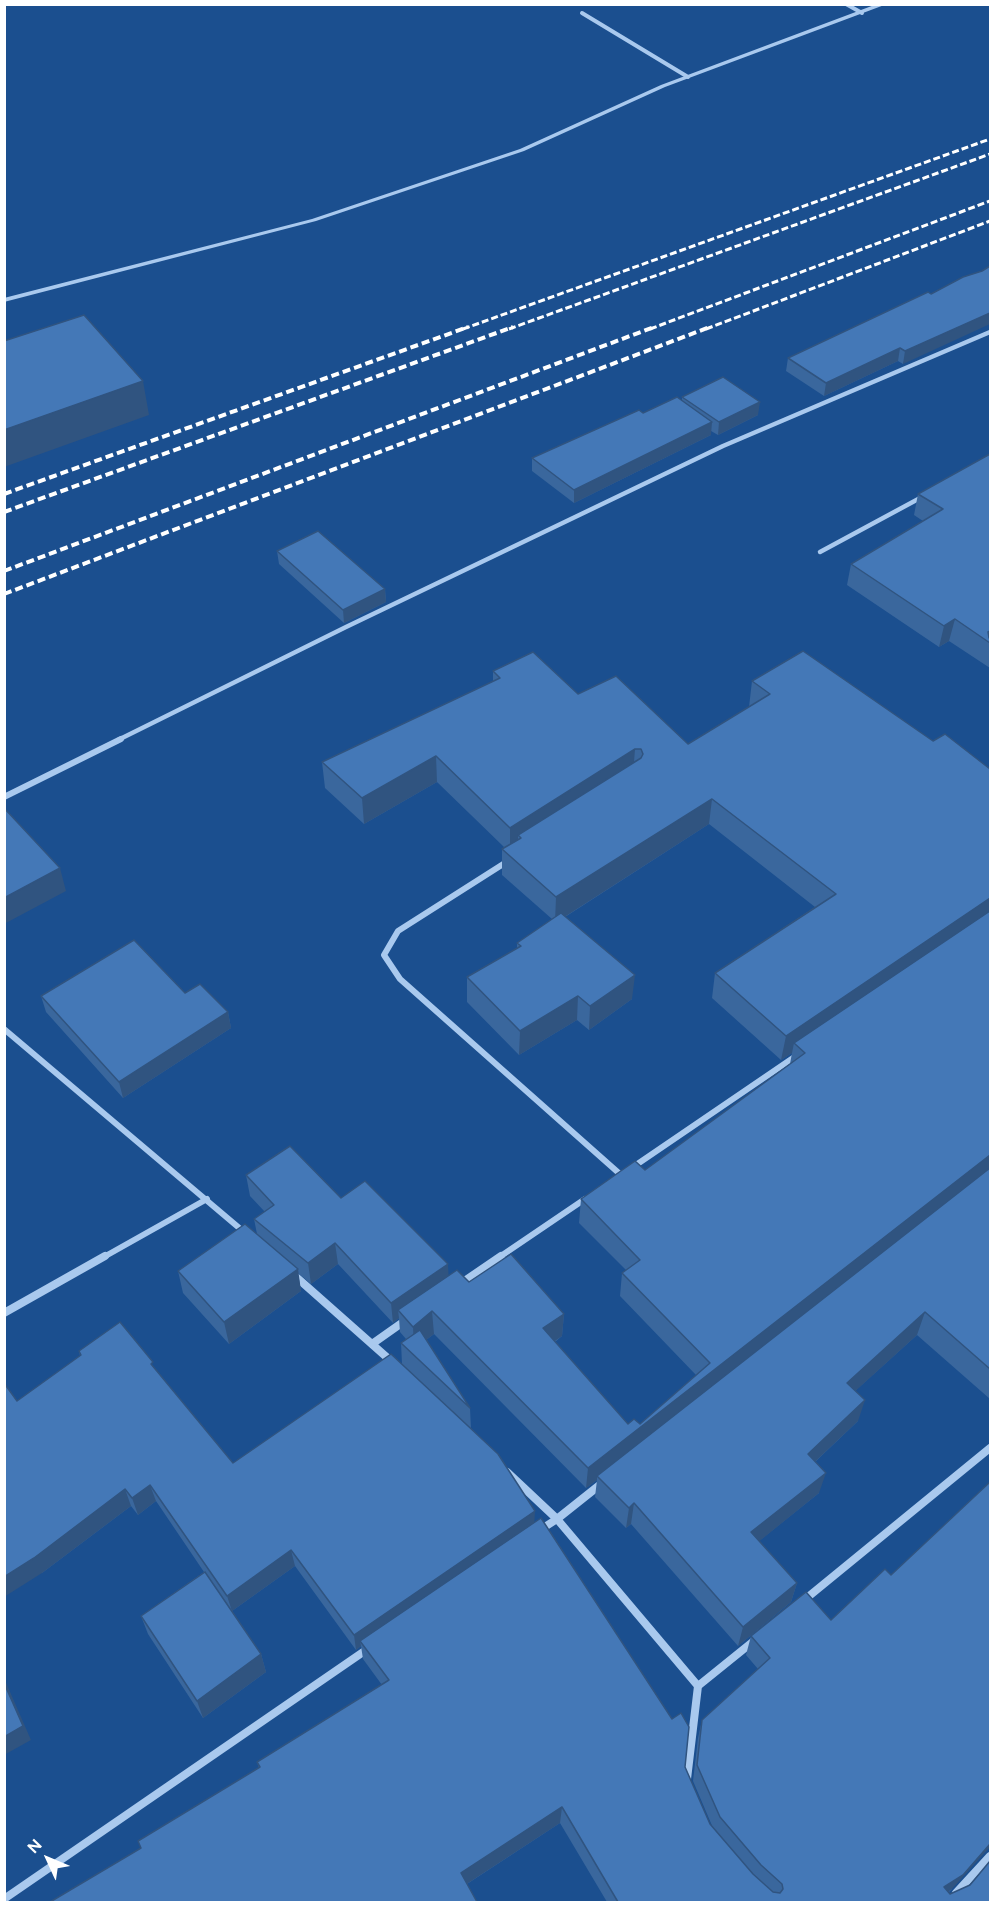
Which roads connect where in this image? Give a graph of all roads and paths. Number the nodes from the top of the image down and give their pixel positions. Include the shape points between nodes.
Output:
1 (846, 4) edge
2 (884, 4) edge
3 (862, 12) junction
4 (582, 13) dead end
5 (688, 77) junction
6 (4, 300) edge
7 (990, 332) edge
8 (930, 493) edge
9 (820, 552) dead end
10 (4, 797) edge
11 (517, 855) edge
12 (4, 1029) edge
13 (806, 1050) edge
14 (621, 1175) junction
15 (612, 1181) edge
16 (593, 1194) edge
17 (207, 1199) junction
18 (250, 1237) edge
19 (285, 1268) edge
20 (449, 1292) edge
21 (4, 1313) edge
22 (411, 1318) edge
23 (372, 1344) junction
24 (397, 1368) edge
25 (990, 1448) edge
26 (498, 1463) edge
27 (604, 1482) edge
28 (557, 1519) junction
29 (527, 1539) edge
30 (799, 1604) edge
31 (762, 1634) edge
32 (379, 1641) edge
33 (698, 1686) junction
34 (692, 1793) edge
35 (990, 1856) edge
36 (948, 1898) edge
37 (4, 1899) edge

1 - 3 street
2 - 3 street
3 - 5 street
4 - 5 street
5 - 6 street via 522,150 314,220
7 - 10 street via 723,446
8 - 9 street
11 - 14 street via 398,931 384,956 400,979
12 - 17 street
13 - 14 street
14 - 15 street
16 - 20 street
17 - 18 street
17 - 21 street
19 - 23 street
22 - 23 street
23 - 24 street
25 - 30 street
26 - 28 street
27 - 28 street
28 - 29 street
28 - 33 street
31 - 33 street
32 - 37 street
33 - 34 street via 687,1782
35 - 36 street

